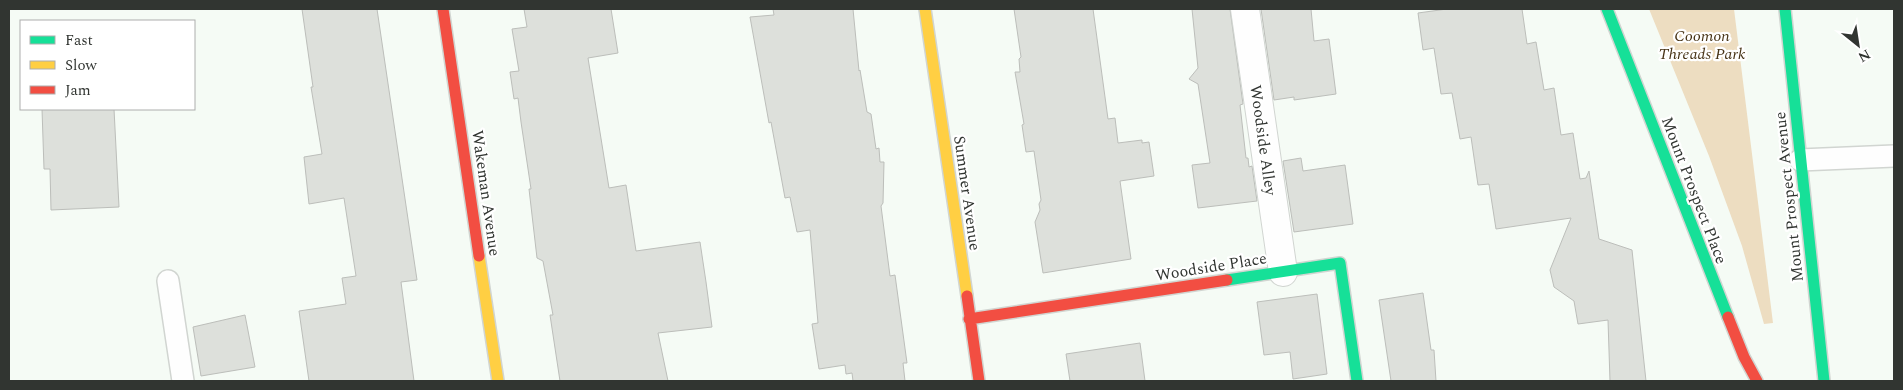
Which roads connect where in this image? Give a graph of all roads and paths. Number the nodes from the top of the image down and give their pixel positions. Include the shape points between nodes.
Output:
1 (443, 9) edge
2 (925, 9) edge
3 (1245, 9) edge
4 (1607, 9) edge
5 (1785, 9) edge
6 (1894, 156) edge
7 (1800, 160) junction
8 (1283, 272) junction
9 (168, 282) dead end
10 (969, 319) junction
11 (183, 381) edge
12 (498, 381) edge
13 (979, 381) edge
14 (1358, 381) edge
15 (1757, 381) edge
16 (1824, 381) edge

1 - 12 street, Wakeman Avenue
2 - 10 street, Summer Avenue
3 - 8 street, Woodside Alley
4 - 15 street, Mount Prospect Place via 1741,349
5 - 7 street, Mount Prospect Avenue
6 - 7 lane
7 - 16 street, Mount Prospect Avenue
8 - 10 street, Woodside Place
8 - 14 street, Woodside Place via 1340,263
9 - 11 lane
10 - 13 street, Summer Avenue

